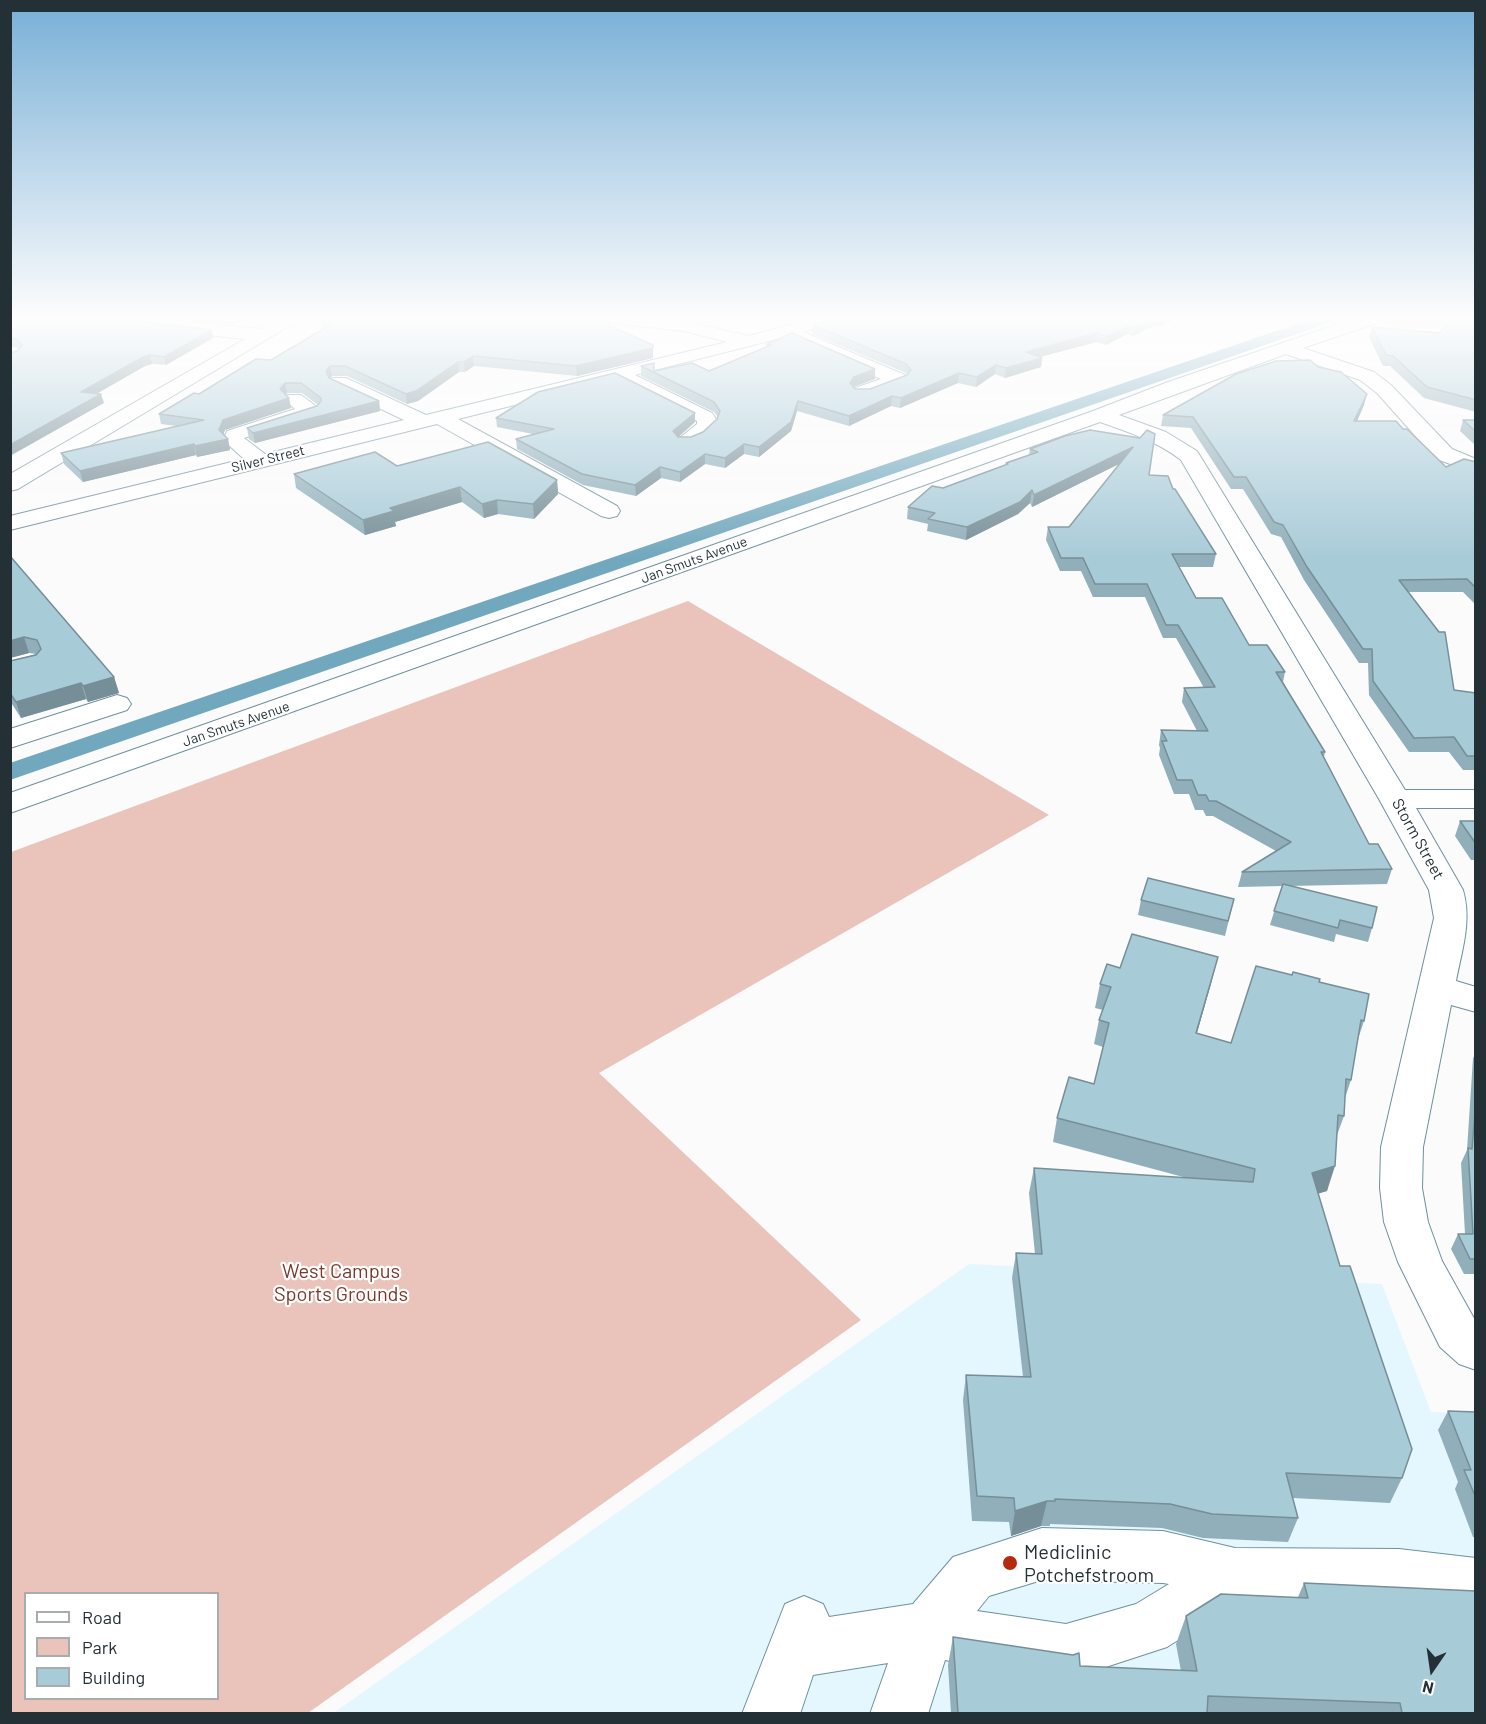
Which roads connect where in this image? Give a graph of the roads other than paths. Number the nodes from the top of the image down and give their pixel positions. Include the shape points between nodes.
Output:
1 (158, 397) edge
2 (377, 397) edge
3 (518, 397) edge
4 (665, 397) edge
5 (1145, 397) edge
6 (1392, 397) edge
7 (294, 399) dead end
8 (1100, 415) junction
9 (431, 419) junction
10 (686, 441) edge
11 (260, 461) junction
12 (1476, 467) edge
13 (10, 484) edge
14 (10, 496) edge
15 (609, 511) dead end
16 (44, 515) junction
17 (10, 523) edge
18 (117, 704) dead end
19 (10, 739) edge
20 (1395, 799) junction
21 (1476, 800) edge
22 (10, 804) edge
23 (1437, 988) junction
24 (1476, 999) edge
25 (1476, 1350) edge
26 (1235, 1574) junction
27 (1476, 1584) edge
28 (928, 1629) junction
29 (771, 1713) edge
30 (899, 1713) edge

1 - 13 street
2 - 9 street
3 - 9 street, Silver Street
4 - 10 street via 708,422
5 - 8 street, Jan Smuts Avenue
6 - 12 street via 1444,454
7 - 11 street via 311,410 234,435 233,440
8 - 20 street, Storm Street via 1180,447 1189,456
8 - 22 street, Jan Smuts Avenue
9 - 11 street, Silver Street
9 - 15 street
11 - 16 street, Silver Street
14 - 16 street
16 - 17 street, Silver Street
18 - 19 street
20 - 21 street
20 - 23 street, Storm Street via 1439,875 1450,904 1451,918
23 - 24 street
23 - 25 street, Storm Street via 1402,1147 1401,1188 1406,1221 1420,1262 1456,1333
26 - 27 street via 1399,1575
26 - 28 street via 1148,1628 1066,1652
26 - 28 street via 1163,1557 1042,1554 972,1575
28 - 29 street via 799,1636
28 - 30 street

